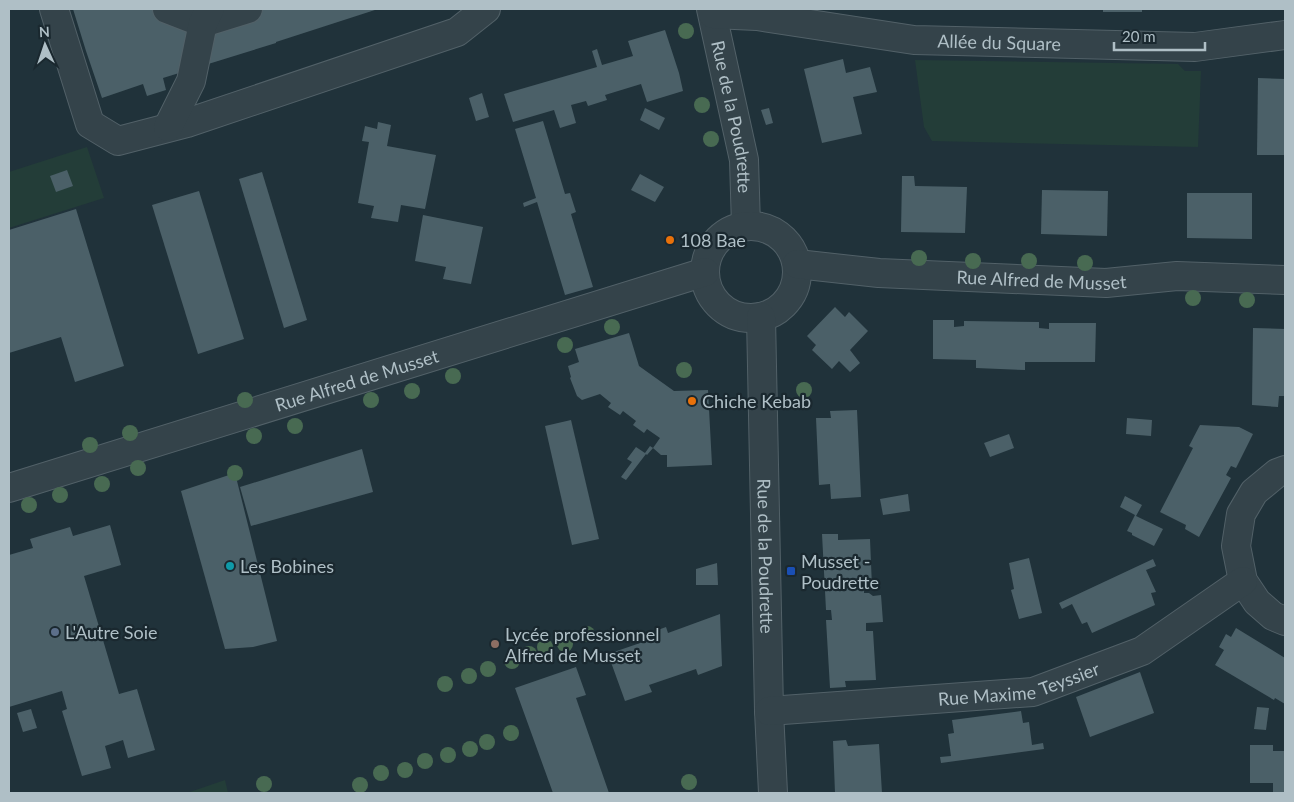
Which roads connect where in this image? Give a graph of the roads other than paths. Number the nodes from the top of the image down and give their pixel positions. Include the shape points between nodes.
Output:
1 (54, 9) edge
2 (167, 9) edge
3 (248, 9) edge
4 (486, 9) edge
5 (712, 12) edge
6 (207, 16) edge
7 (1285, 35) edge
8 (168, 127) junction
9 (746, 226) junction
10 (797, 264) junction
11 (705, 272) junction
12 (1285, 280) edge
13 (761, 317) junction
14 (1285, 470) edge
15 (9, 488) edge
16 (1243, 581) junction
17 (1285, 622) edge
18 (769, 711) junction
19 (773, 793) edge

1 - 8 street via 90,124 118,141
2 - 6 street
3 - 6 street
4 - 8 street via 457,32
5 - 7 street, Allée du Square via 914,40 1195,47
5 - 9 street, Rue de la Poudrette via 744,160
6 - 8 street via 191,81
9 - 10 street via 760,226 784,239 793,250
9 - 11 street via 721,236 707,258
10 - 12 street, Rue Alfred de Musset via 879,273 1106,283 1177,276
10 - 13 street via 797,278 785,304
11 - 13 street via 713,298 722,307 747,318
11 - 15 street, Rue Alfred de Musset
13 - 18 street, Rue de la Poudrette
14 - 16 street via 1254,492 1241,514 1236,546
16 - 17 street via 1257,602
16 - 18 street, Rue Maxime Teyssier via 1142,650 1033,692
18 - 19 street, Rue de la Poudrette

